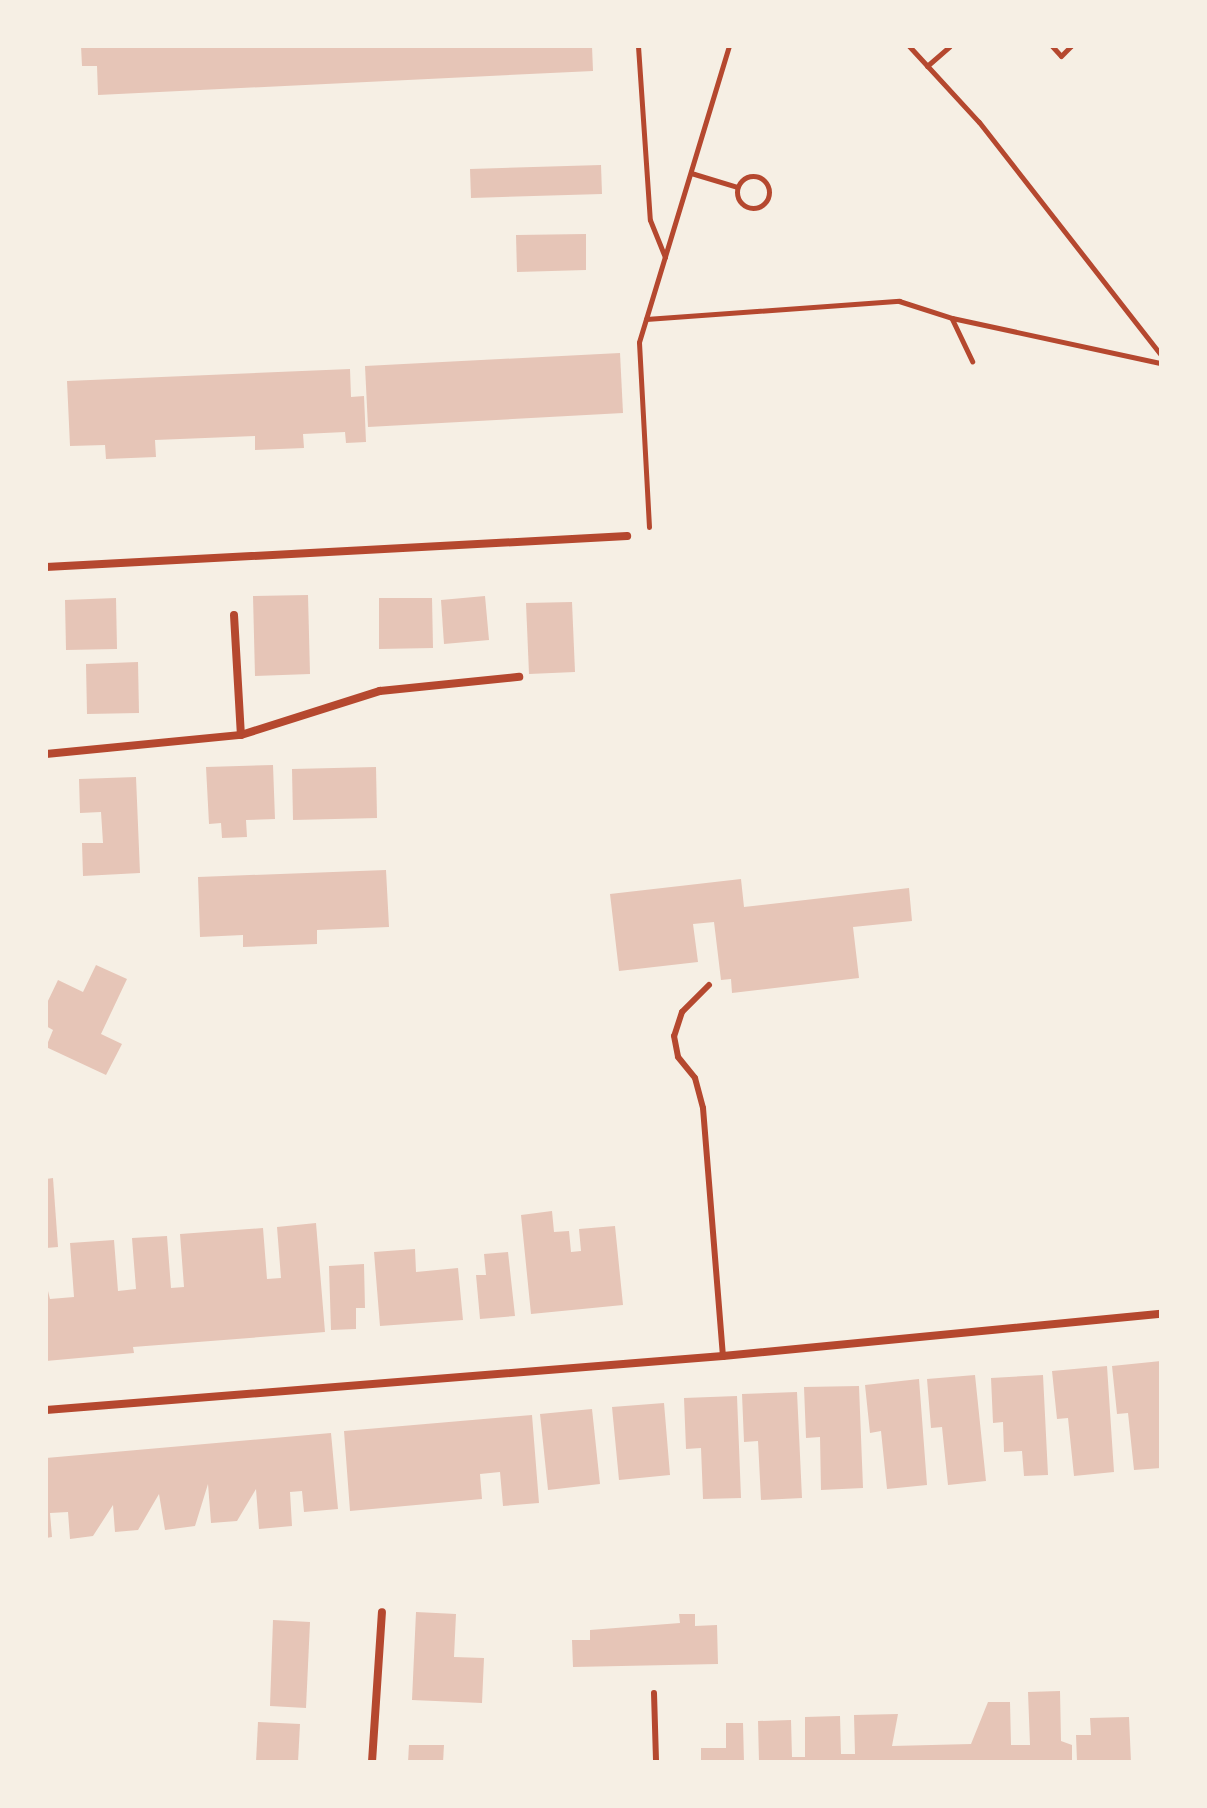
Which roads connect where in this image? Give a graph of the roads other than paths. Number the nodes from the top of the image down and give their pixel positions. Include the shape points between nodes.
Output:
1 (627, 536) road end
2 (46, 567) edge
3 (234, 615) dead end
4 (519, 677) dead end
5 (241, 735) junction
6 (46, 754) edge
7 (709, 985) dead end
8 (1161, 1314) edge
9 (723, 1356) junction
10 (46, 1410) edge
11 (382, 1612) dead end
12 (654, 1693) dead end
13 (372, 1762) edge
14 (656, 1762) edge

1 - 2 street
3 - 5 street
4 - 5 street via 380,691
5 - 6 street
7 - 9 lane via 682,1012 674,1036 703,1108
8 - 9 street
9 - 10 street
11 - 13 street
12 - 14 lane

